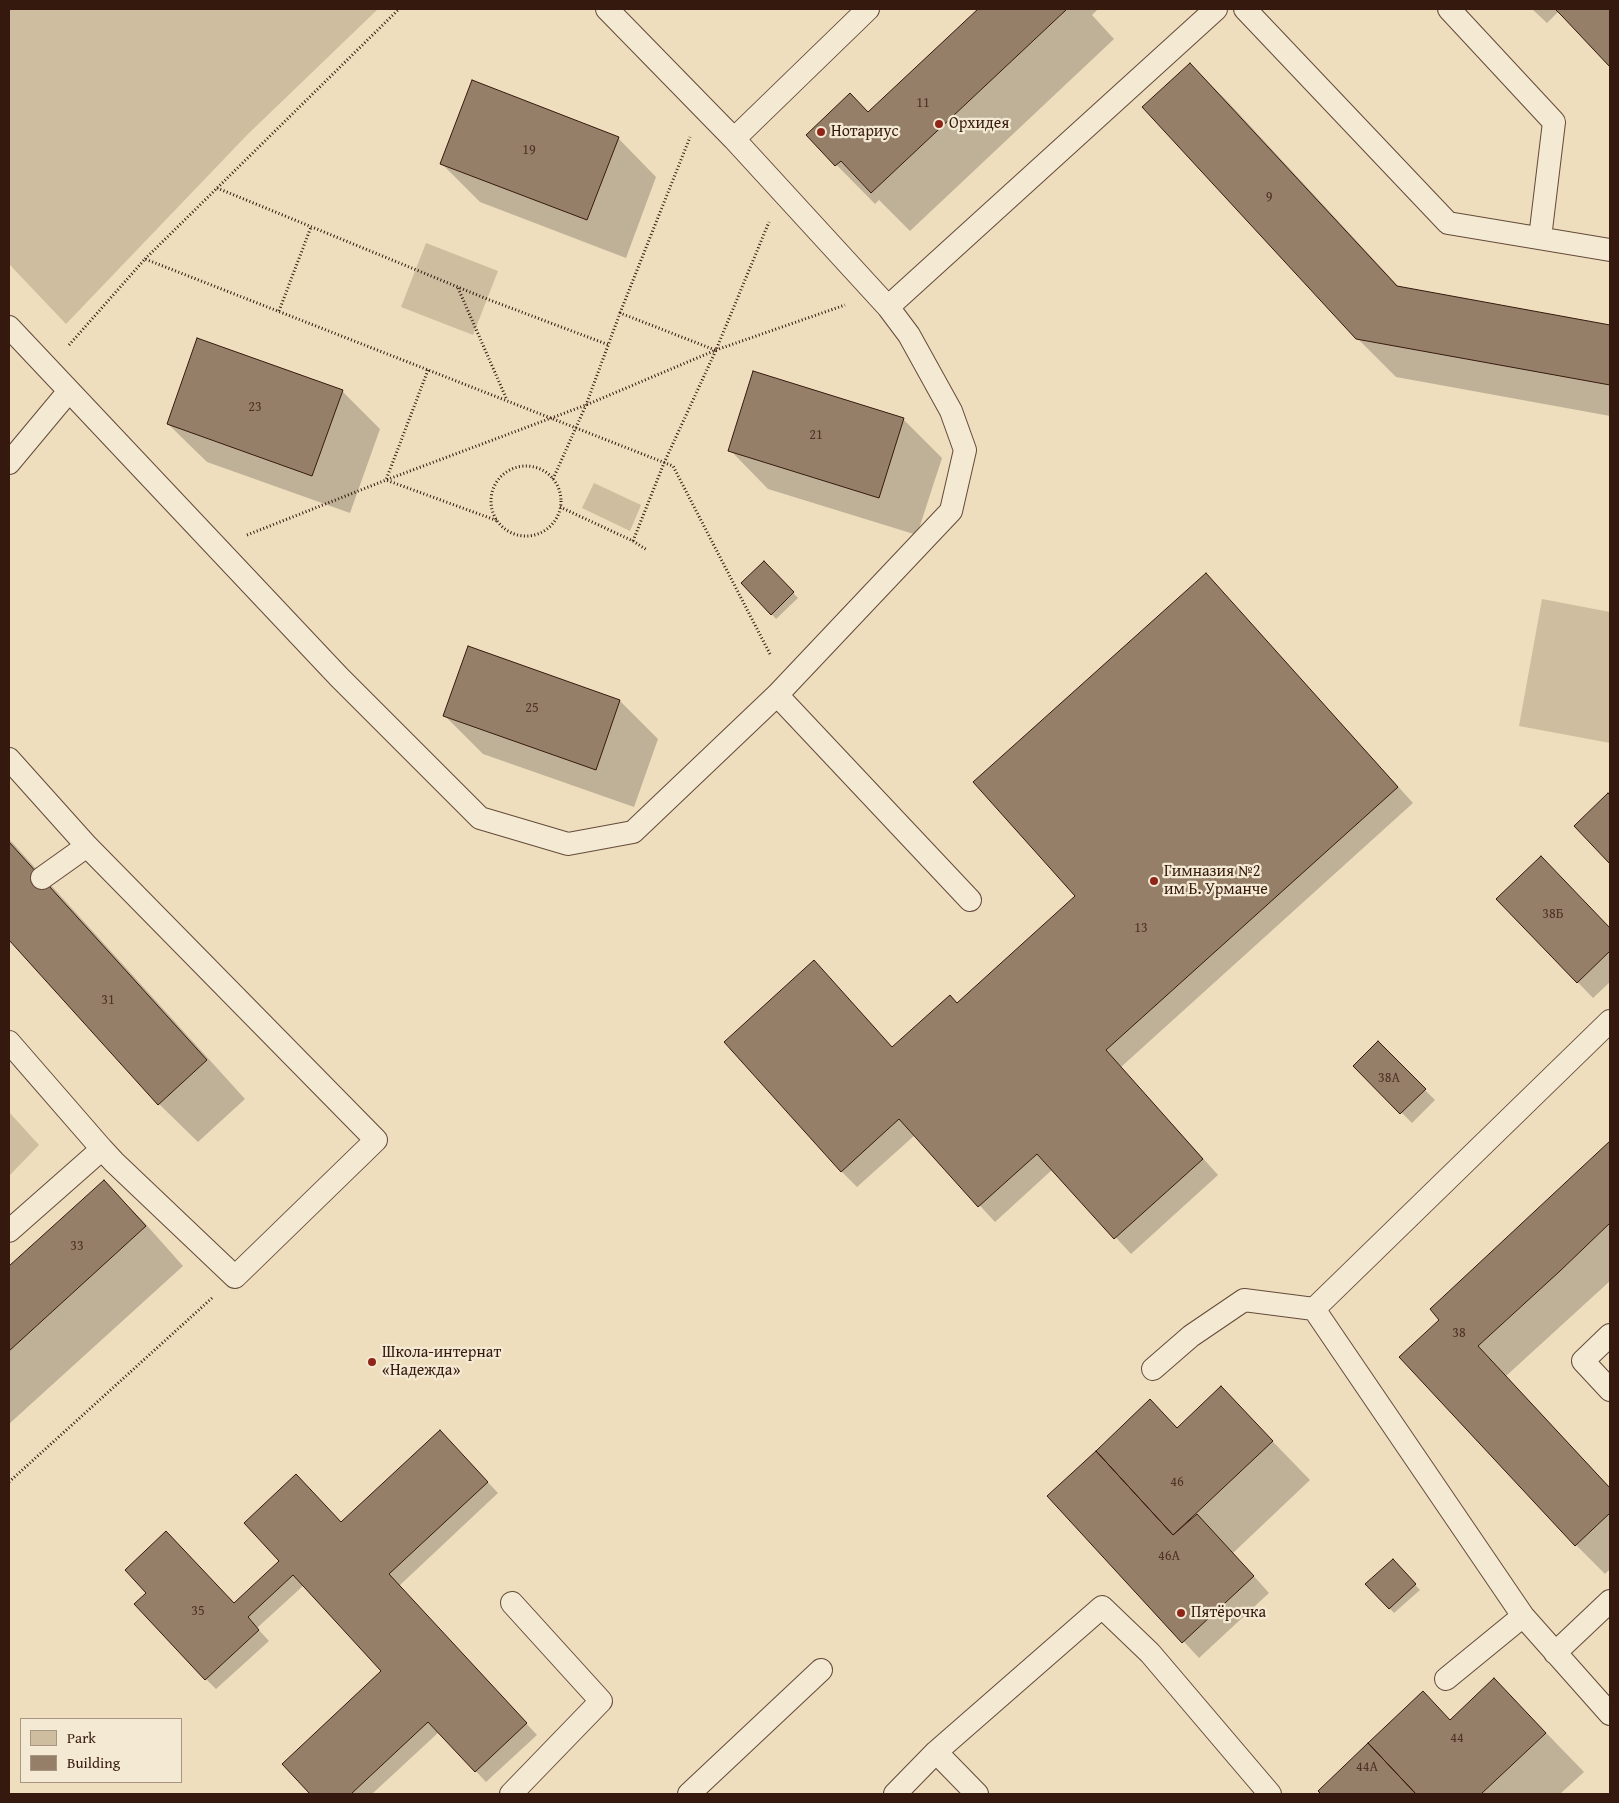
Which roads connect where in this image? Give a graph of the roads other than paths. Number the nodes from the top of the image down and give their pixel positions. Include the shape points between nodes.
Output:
1 (607, 9) edge
2 (868, 9) edge
3 (1216, 9) edge
4 (1245, 9) edge
5 (1449, 9) edge
6 (734, 139) junction
7 (1540, 238) junction
8 (1610, 250) edge
9 (882, 300) junction
10 (9, 327) edge
11 (69, 391) junction
12 (9, 463) edge
13 (781, 690) junction
14 (9, 759) edge
15 (87, 846) junction
16 (42, 878) dead end
17 (970, 900) dead end
18 (1610, 1021) edge
19 (9, 1042) edge
20 (102, 1149) junction
21 (9, 1231) edge
22 (1314, 1309) junction
23 (1610, 1335) edge
24 (1153, 1369) dead end
25 (1610, 1390) edge
26 (1610, 1601) edge
27 (512, 1604) dead end
28 (1523, 1616) junction
29 (1554, 1652) junction
30 (821, 1670) dead end
31 (1446, 1680) dead end
32 (1610, 1714) edge
33 (936, 1752) junction
34 (511, 1794) edge
35 (689, 1794) edge
36 (895, 1794) edge
37 (977, 1794) edge
38 (1270, 1794) edge

1 - 6 lane
2 - 6 lane
3 - 9 lane
4 - 7 lane via 1448,223
5 - 7 lane via 1554,122
6 - 9 lane
7 - 8 lane
9 - 13 lane via 909,335 951,411 964,450 950,511
10 - 11 lane
11 - 12 lane
11 - 13 lane via 339,677 480,818 568,844 633,832
13 - 17 lane
14 - 15 lane
15 - 16 lane
15 - 20 lane via 376,1140 235,1277
18 - 22 lane
19 - 20 lane
20 - 21 lane
22 - 24 lane via 1244,1300 1191,1336
22 - 28 lane
23 - 25 lane via 1583,1361
26 - 29 lane
27 - 34 lane via 601,1701
28 - 29 lane
28 - 31 lane
29 - 32 lane
30 - 35 lane
33 - 36 lane
33 - 37 lane
33 - 38 lane via 1102,1607 1150,1653

